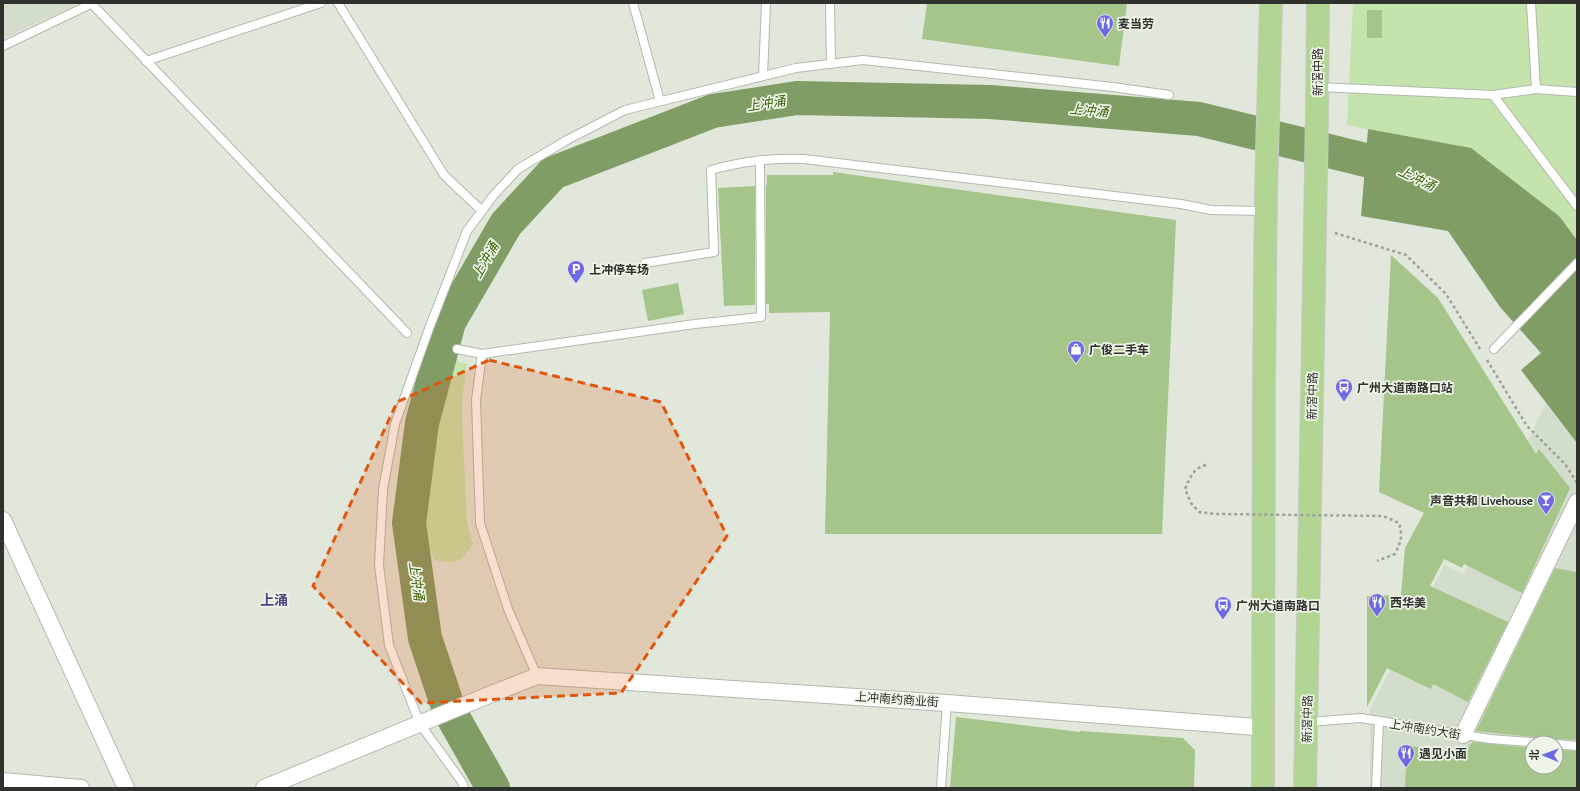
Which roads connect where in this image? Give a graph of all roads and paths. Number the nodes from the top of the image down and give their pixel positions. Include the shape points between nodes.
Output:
1 (91, 3) edge
2 (321, 3) edge
3 (338, 3) edge
4 (633, 3) edge
5 (766, 3) edge
6 (830, 3) edge
7 (1271, 3) edge
8 (1318, 3) edge
9 (1531, 3) edge
10 (3, 46) edge
11 (146, 61) junction
12 (831, 64) junction
13 (763, 76) junction
14 (1317, 87) junction
15 (1536, 89) junction
16 (1577, 92) edge
17 (1168, 95) dead end
18 (1493, 95) junction
19 (660, 101) junction
20 (760, 160) junction
21 (1266, 202) junction
22 (1577, 206) edge
23 (482, 211) junction
24 (1315, 227) junction
25 (645, 262) dead end
26 (1577, 262) edge
27 (407, 333) dead end
28 (1497, 347) dead end
29 (457, 349) dead end
30 (1483, 353) dead end
31 (482, 354) junction
32 (1487, 360) dead end
33 (1206, 465) dead end
34 (1576, 479) edge
35 (1577, 483) edge
36 (1577, 502) edge
37 (3, 520) edge
38 (1377, 561) dead end
39 (1264, 670) junction
40 (537, 676) junction
41 (947, 703) junction
42 (1379, 721) junction
43 (1307, 722) junction
44 (420, 724) junction
45 (1256, 727) junction
46 (1463, 735) junction
47 (1524, 742) edge
48 (1564, 745) edge
49 (1577, 746) edge
50 (3, 781) edge
51 (81, 788) edge
52 (126, 788) edge
53 (264, 788) edge
54 (464, 788) edge
55 (941, 788) edge
56 (1248, 788) edge
57 (1263, 788) edge
58 (1305, 788) edge
59 (1312, 788) edge
60 (1317, 788) edge
61 (1376, 788) edge

1 - 10 lane
1 - 11 lane
2 - 11 lane
3 - 23 lane via 444,175
4 - 19 lane
5 - 13 lane
6 - 12 lane
7 - 21 highway
8 - 14 highway, 新滘中路
9 - 15 lane
11 - 27 lane
12 - 13 lane via 796,68
12 - 17 lane via 863,60
13 - 19 lane
14 - 18 lane
14 - 24 highway, 新滘中路
15 - 16 lane
15 - 18 lane
18 - 22 lane
19 - 23 lane via 625,110 518,169
20 - 21 lane via 804,159 1173,203 1211,210
20 - 25 lane via 711,170 714,252
20 - 31 lane via 761,317
21 - 39 highway
23 - 44 lane via 467,231 395,424 383,490 379,565 389,645
24 - 30 path via 1406,256 1446,294
24 - 43 highway, 新滘中路
26 - 28 lane
29 - 31 lane
31 - 40 lane via 476,400 480,523 508,609
32 - 34 path via 1527,426 1565,464
33 - 38 path, bridge via 1200,466 1191,475 1185,489 1191,503 1199,512 1383,516 1398,523 1402,534 1395,554
34 - 35 path
36 - 46 street
37 - 52 street
39 - 45 highway
39 - 57 highway
40 - 41 street, 上冲南约商业街
40 - 44 street
41 - 45 street, 上冲南约商业街
41 - 55 lane
42 - 43 lane, 上冲南约大街 via 1361,718
42 - 46 lane, 上冲南约大街
42 - 61 lane
43 - 58 highway, 新滘中路
43 - 59 highway
43 - 60 highway
44 - 53 street
44 - 54 lane
45 - 56 highway
46 - 47 lane, 上冲南约大街
48 - 49 lane
50 - 51 street

